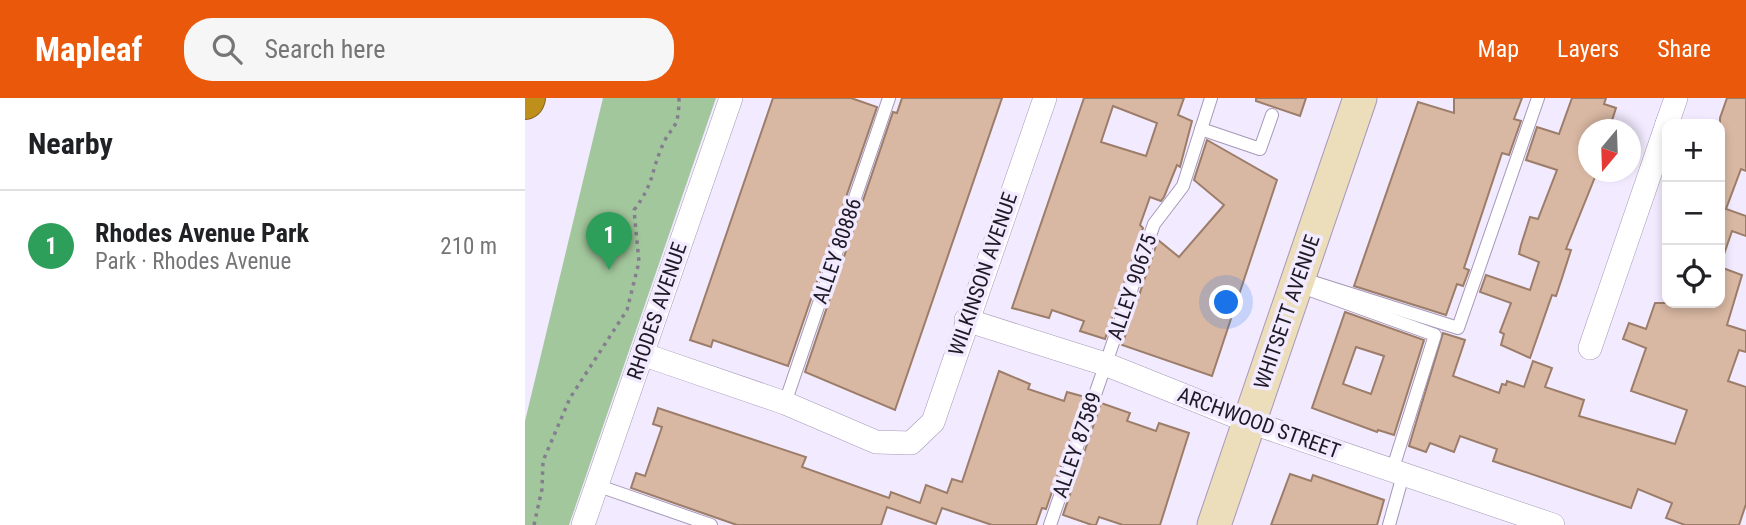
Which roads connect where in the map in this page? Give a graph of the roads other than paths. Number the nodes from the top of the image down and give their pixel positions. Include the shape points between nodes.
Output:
1 (731, 98) edge
2 (889, 98) edge
3 (1045, 98) edge
4 (1211, 98) edge
5 (1360, 98) edge
6 (1538, 98) edge
7 (1677, 98) edge
8 (1272, 115) dead end
9 (1669, 119) edge
10 (1201, 129) junction
11 (1662, 139) edge
12 (1298, 281) junction
13 (966, 320) junction
14 (1590, 348) dead end
15 (642, 354) junction
16 (1105, 364) junction
17 (785, 403) junction
18 (1250, 422) junction
19 (1398, 473) junction
20 (596, 485) junction
21 (1540, 523) edge
22 (583, 525) edge
23 (711, 525) edge
24 (1050, 525) edge
25 (1215, 525) edge
26 (1389, 525) edge

1 - 15 street, RHODES AVENUE
2 - 17 lane, ALLEY 80886
3 - 13 street, WILKINSON AVENUE
4 - 10 lane, ALLEY 90675
5 - 12 main road, WHITSETT AVENUE
6 - 12 lane via 1458,328
7 - 9 street
8 - 10 lane via 1260,149
10 - 16 lane, ALLEY 90675 via 1183,186 1154,224
11 - 14 street
12 - 18 main road, WHITSETT AVENUE
12 - 19 lane via 1435,335
13 - 16 street, ARCHWOOD STREET
13 - 17 street, WILKINSON AVENUE via 933,422 911,443 876,442
15 - 17 street
15 - 20 street, RHODES AVENUE
16 - 18 street, ARCHWOOD STREET
16 - 24 lane, ALLEY 87589
18 - 19 street, ARCHWOOD STREET
18 - 25 main road, WHITSETT AVENUE
19 - 21 street, ARCHWOOD STREET
19 - 26 lane
20 - 22 street, RHODES AVENUE
20 - 23 lane

